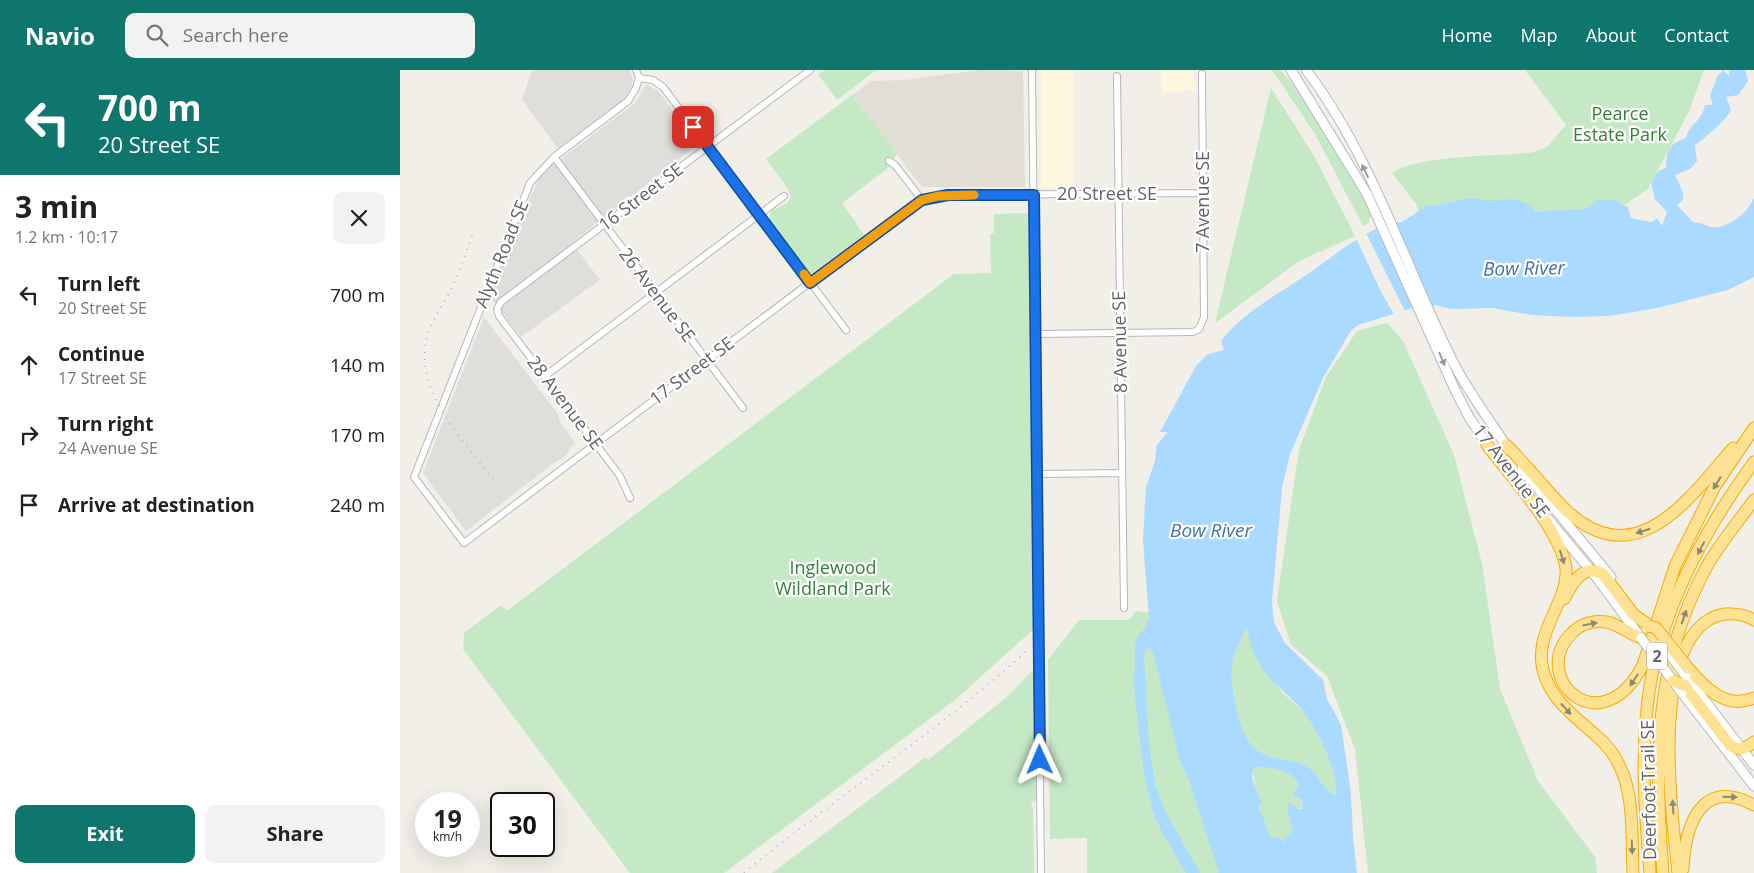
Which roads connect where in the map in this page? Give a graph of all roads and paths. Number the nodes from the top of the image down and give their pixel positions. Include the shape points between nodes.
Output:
1 (636, 70) edge
2 (810, 70) edge
3 (1032, 70) edge
4 (1284, 70) edge
5 (1291, 70) edge
6 (1306, 70) edge
7 (1202, 74) dead end
8 (1117, 76) dead end
9 (639, 78) junction
10 (1317, 111) junction
11 (708, 147) junction
12 (554, 157) junction
13 (890, 161) dead end
14 (1203, 193) junction
15 (1118, 194) junction
16 (1034, 195) junction
17 (784, 196) dead end
18 (922, 200) junction
19 (760, 214) junction
20 (1382, 216) junction
21 (604, 224) junction
22 (810, 283) junction
23 (656, 293) junction
24 (497, 309) joint
25 (1426, 313) junction
26 (846, 330) dead end
27 (1120, 333) junction
28 (1036, 334) junction
29 (706, 360) junction
30 (545, 376) junction
31 (742, 408) dead end
32 (1754, 428) edge
33 (596, 444) junction
34 (1487, 445) junction
35 (1506, 445) junction
36 (1754, 462) edge
37 (1121, 473) junction
38 (1037, 474) junction
39 (630, 498) dead end
40 (1754, 500) edge
41 (464, 543) joint
42 (1590, 569) junction
43 (1124, 608) dead end
44 (1754, 620) edge
45 (1647, 624) junction
46 (1641, 638) junction
47 (1543, 641) junction
48 (1683, 681) junction
49 (1754, 698) edge
50 (1754, 742) edge
51 (1742, 749) junction
52 (1754, 765) edge
53 (1754, 786) edge
54 (1754, 805) edge
55 (1041, 873) edge
56 (1633, 873) edge
57 (1650, 873) edge
58 (1663, 873) edge
59 (1678, 873) edge
60 (1683, 873) edge

1 - 9 street
2 - 11 street, 16 Street SE
3 - 16 street
4 - 10 main road
5 - 10 main road, 17 Avenue SE
20 -> 6 main road, 17 Avenue SE via 1347,135
7 - 14 street, 7 Avenue SE
8 - 15 street, 8 Avenue SE
9 - 11 street via 653,80 663,87
9 - 12 street, Alyth Road SE via 628,102
10 - 20 main road, 17 Avenue SE
11 - 19 street
11 - 21 street, 16 Street SE
12 - 21 street, 26 Avenue SE
12 - 41 street, Alyth Road SE via 530,183 414,477
13 - 18 street
14 - 15 street, 20 Street SE
14 - 27 street, 7 Avenue SE via 1204,317 1199,329 1192,332
15 - 16 street, 20 Street SE
15 - 27 street, 8 Avenue SE
16 - 18 street, 20 Street SE via 948,195
16 - 28 street
17 - 19 street
18 - 22 street, 17 Street SE
19 - 22 street
19 - 23 street
20 - 25 main road, 17 Avenue SE
21 - 23 street, 26 Avenue SE
21 - 24 street, 16 Street SE via 501,302
22 - 26 street
22 - 29 street, 17 Street SE
23 - 29 street, 26 Avenue SE
23 - 30 street
24 - 30 street, 28 Avenue SE
25 -> 34 main road, 17 Avenue SE via 1456,392
25 - 35 main road, 17 Avenue SE via 1460,376
27 - 28 street
27 - 37 street, 8 Avenue SE
28 - 38 street
29 - 31 street, 26 Avenue SE
29 - 33 street, 17 Street SE
30 - 33 street, 28 Avenue SE
32 -> 35 highway via 1668,519 1650,529 1631,534 1609,533 1584,524 1569,513
32 -> 46 highway via 1715,486 1675,566 1643,664 1631,685 1622,694 1600,703 1582,699 1566,686 1558,666 1560,650 1569,635 1582,625 1610,623
33 - 39 street, 28 Avenue SE via 620,476
33 - 41 street, 17 Street SE
34 - 42 main road, 17 Avenue SE
34 -> 47 highway via 1541,515 1562,555 1565,577
35 - 45 main road, 17 Avenue SE
36 -> 57 highway, Deerfoot Trail SE / 2 via 1712,527 1682,584 1654,666 1645,739
37 - 38 street
37 - 43 street, 8 Avenue SE
38 - 55 street
58 -> 40 highway, Deerfoot Trail SE / 2 via 1658,747 1665,682 1685,613 1699,582 1724,539
42 - 45 highway via 1603,574 1634,615
42 - 46 main road, 17 Avenue SE
42 - 47 highway via 1571,586
59 -> 44 highway via 1669,727 1670,704 1683,651 1699,627 1715,616 1734,614
45 - 48 highway, bridge via 1656,628
46 - 48 main road, 17 Avenue SE, bridge
47 -> 56 highway via 1544,671 1552,690 1568,712 1604,743 1624,775 1631,809
48 - 49 highway via 1734,701
48 - 51 highway via 1726,742 1734,749
48 - 53 main road, 17 Avenue SE
50 - 51 highway
51 - 52 main road
60 -> 54 highway via 1686,838 1698,810 1713,800 1729,796

